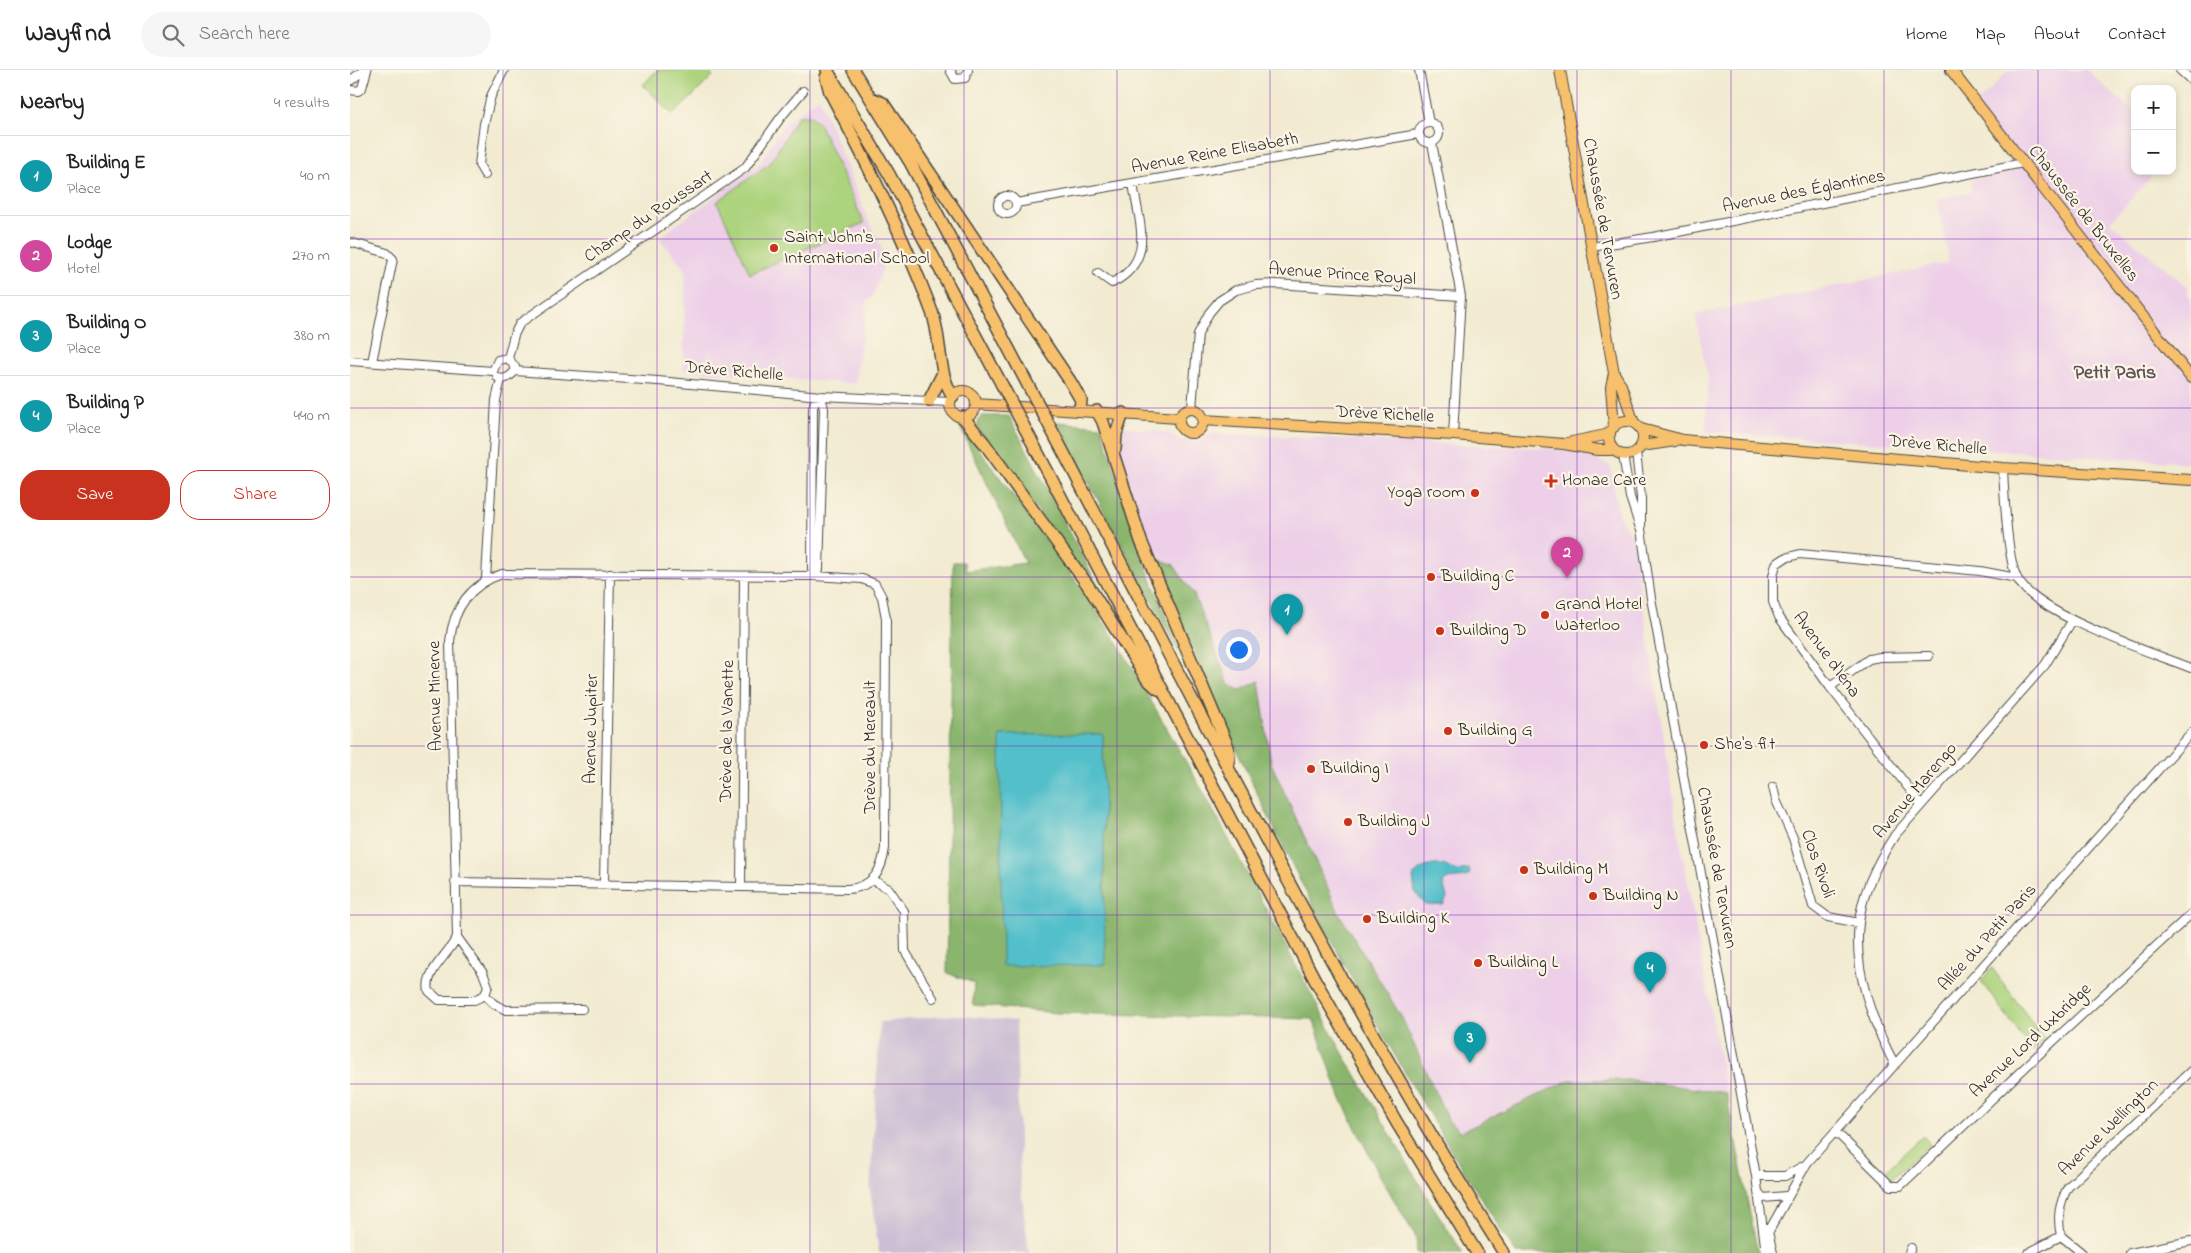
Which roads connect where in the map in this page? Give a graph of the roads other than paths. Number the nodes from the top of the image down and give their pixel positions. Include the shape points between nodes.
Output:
1 (365, 70) edge
2 (504, 70) edge
3 (826, 70) edge
4 (853, 70) edge
5 (950, 70) edge
6 (968, 70) edge
7 (1419, 70) edge
8 (1560, 70) edge
9 (1951, 70) edge
10 (2180, 70) edge
11 (2191, 80) edge
12 (350, 81) edge
13 (350, 90) edge
14 (803, 91) dead end
15 (871, 98) junction
16 (1429, 123) junction
17 (1418, 134) junction
18 (1432, 143) junction
19 (2023, 163) junction
20 (485, 175) dead end
21 (1133, 183) junction
22 (1016, 203) dead end
23 (350, 242) edge
24 (1592, 247) junction
25 (1098, 273) dead end
26 (1461, 296) junction
27 (508, 358) junction
28 (350, 361) edge
29 (372, 362) junction
30 (493, 371) junction
31 (515, 371) junction
32 (1614, 372) junction
33 (943, 373) junction
34 (2191, 378) edge
35 (501, 379) junction
36 (821, 396) junction
37 (952, 399) junction
38 (929, 401) junction
39 (976, 404) junction
40 (1192, 408) junction
41 (1080, 410) junction
42 (1097, 411) junction
43 (1123, 413) junction
44 (963, 417) junction
45 (1178, 418) junction
46 (1203, 420) junction
47 (1637, 426) junction
48 (1612, 430) junction
49 (1453, 435) junction
50 (1683, 440) junction
51 (1564, 444) junction
52 (1639, 449) junction
53 (1614, 450) junction
54 (1624, 455) junction
55 (1115, 458) junction
56 (2003, 468) junction
57 (2191, 480) edge
58 (1641, 529) junction
59 (610, 574) junction
60 (744, 576) junction
61 (814, 576) junction
62 (2017, 578) junction
63 (486, 579) junction
64 (2072, 620) junction
65 (1929, 656) dead end
66 (2191, 668) edge
67 (1830, 687) junction
68 (1167, 698) junction
69 (2191, 733) edge
70 (1229, 766) junction
71 (1773, 787) dead end
72 (1922, 804) junction
73 (873, 880) junction
74 (455, 882) junction
75 (604, 884) junction
76 (741, 886) junction
77 (2191, 914) edge
78 (1859, 923) junction
79 (457, 937) junction
80 (485, 995) junction
81 (933, 998) dead end
82 (582, 1009) dead end
83 (1895, 1065) junction
84 (2191, 1071) edge
85 (1836, 1132) junction
86 (1807, 1163) junction
87 (1756, 1176) junction
88 (1759, 1193) junction
89 (1786, 1196) junction
90 (1762, 1212) junction
91 (1768, 1231) junction
92 (2061, 1236) junction
93 (2191, 1241) edge
94 (1477, 1253) edge
95 (1504, 1253) edge
96 (1766, 1253) edge
97 (1773, 1253) edge
98 (2028, 1253) edge
99 (2082, 1253) edge
100 (2130, 1253) edge

1 - 12 street
1 - 13 street via 362,88
2 - 20 street via 491,96 484,124 479,165
3 - 33 highway via 830,92 932,312 940,341
3 - 68 highway, bridge via 889,174
4 - 15 highway
5 - 6 street via 955,79 965,78
7 - 16 street
8 - 24 main road, Chaussée de Tervuren
9 - 19 main road, Chaussée de Bruxelles
10 - 11 street
14 - 27 street, Champ du Roussart via 745,168 520,323
15 - 41 highway via 883,103 1070,381 1081,400
15 - 70 highway, bridge via 910,162
16 - 17 street via 1422,125
16 - 18 street via 1438,130 1438,137
17 - 18 street via 1424,143
17 - 21 street, Avenue Reine Elisabeth
18 - 26 street
19 - 24 street, Avenue des Églantines
19 - 34 main road, Chaussée de Bruxelles
21 - 22 street, Avenue Reine Elisabeth
21 - 25 street via 1142,239 1141,253 1134,265 1112,282
23 - 29 street via 386,253 393,259
24 - 32 main road, Chaussée de Tervuren
26 - 40 street, Avenue Prince Royal via 1275,284 1236,290 1213,307 1198,334
26 - 49 street
27 - 30 street via 498,360
27 - 31 street
28 - 29 street
29 - 30 street
30 - 35 street
31 - 35 street
31 - 36 street, Drève Richelle
32 - 47 main road, Chaussée de Tervuren
32 - 48 main road, Chaussée de Tervuren
33 - 37 highway
33 - 38 highway
35 - 63 street via 496,400
36 - 38 street, Drève Richelle
36 - 61 street via 824,409 819,569
37 - 38 street, Drève Richelle
37 - 39 main road via 958,392 970,393
37 - 44 main road via 953,413
39 - 41 main road
39 - 44 main road via 972,413
40 - 45 main road
40 - 46 main road via 1202,414
41 - 42 main road
42 - 43 main road
42 - 55 highway
43 - 45 main road
43 - 55 highway via 1116,434
44 - 68 highway via 1087,584 1147,679
45 - 46 main road via 1180,427 1191,433 1200,429
46 - 49 main road, Drève Richelle
47 - 48 main road via 1620,423
47 - 50 main road, Drève Richelle
47 - 52 main road via 1643,435
48 - 51 main road, Drève Richelle
48 - 53 main road via 1610,439
49 - 51 main road, Drève Richelle
50 - 52 main road, Drève Richelle
50 - 56 main road, Drève Richelle
51 - 53 main road, Drève Richelle via 1583,449
52 - 54 main road
52 - 58 street, Chaussée de Tervuren
53 - 54 main road
54 - 58 street, Chaussée de Tervuren via 1630,497
55 - 70 highway via 1141,541 1228,747
56 - 57 main road, Drève Richelle
56 - 62 street via 2012,561
58 - 87 street, Chaussée de Tervuren via 1701,884
59 - 60 street, Drève du Mereault
59 - 63 street, Drève du Mereault via 502,574
59 - 75 street, Avenue Jupiter
60 - 61 street, Drève du Mereault
60 - 76 street, Drève de la Vanette
61 - 73 street, Drève du Mereault via 862,578 875,584 886,618 885,848 882,866
62 - 64 street via 2031,595
62 - 67 street, Avenue d'Iéna via 1800,554 1785,558 1776,564 1773,602 1779,617
63 - 74 street, Avenue Minerve via 460,606 450,632
64 - 66 street
64 - 72 street, Avenue Marengo via 2044,665
65 - 67 street via 1869,659
67 - 72 street, Avenue d'Iéna
68 - 94 highway via 1315,980
69 - 83 street, Allée du Petit Paris
70 - 95 highway via 1376,1041
71 - 78 street, Clos Rivoli via 1793,838 1813,906 1828,917
72 - 78 street, Avenue Marengo via 1883,854 1870,883
73 - 76 street via 848,889
73 - 81 street via 888,888 904,910 905,952
74 - 75 street
74 - 79 street, Avenue Minerve
75 - 76 street
77 - 85 street, Avenue Lord Uxbridge via 1900,1186 1891,1186
78 - 83 street, Avenue Marengo via 1861,976 1878,1031
79 - 80 street via 487,981
79 - 80 street via 429,978 429,991 435,998 446,1002 474,1000
80 - 82 street via 506,1010
83 - 85 street, Allée du Petit Paris
84 - 92 street, Avenue Wellington via 2068,1187 2058,1213
85 - 86 street, Allée du Petit Paris
86 - 87 street, Allée du Petit Paris via 1785,1176
86 - 89 street, Allée du Petit Paris
87 - 88 street, Chaussée de Tervuren
88 - 89 street via 1769,1199
88 - 90 street, Chaussée de Tervuren
89 - 91 street, Allée du Petit Paris
90 - 91 street, Chaussée de Tervuren
90 - 96 street, Chaussée de Tervuren
91 - 97 street, Chaussée de Tervuren
92 - 98 street
92 - 99 street
93 - 100 street

